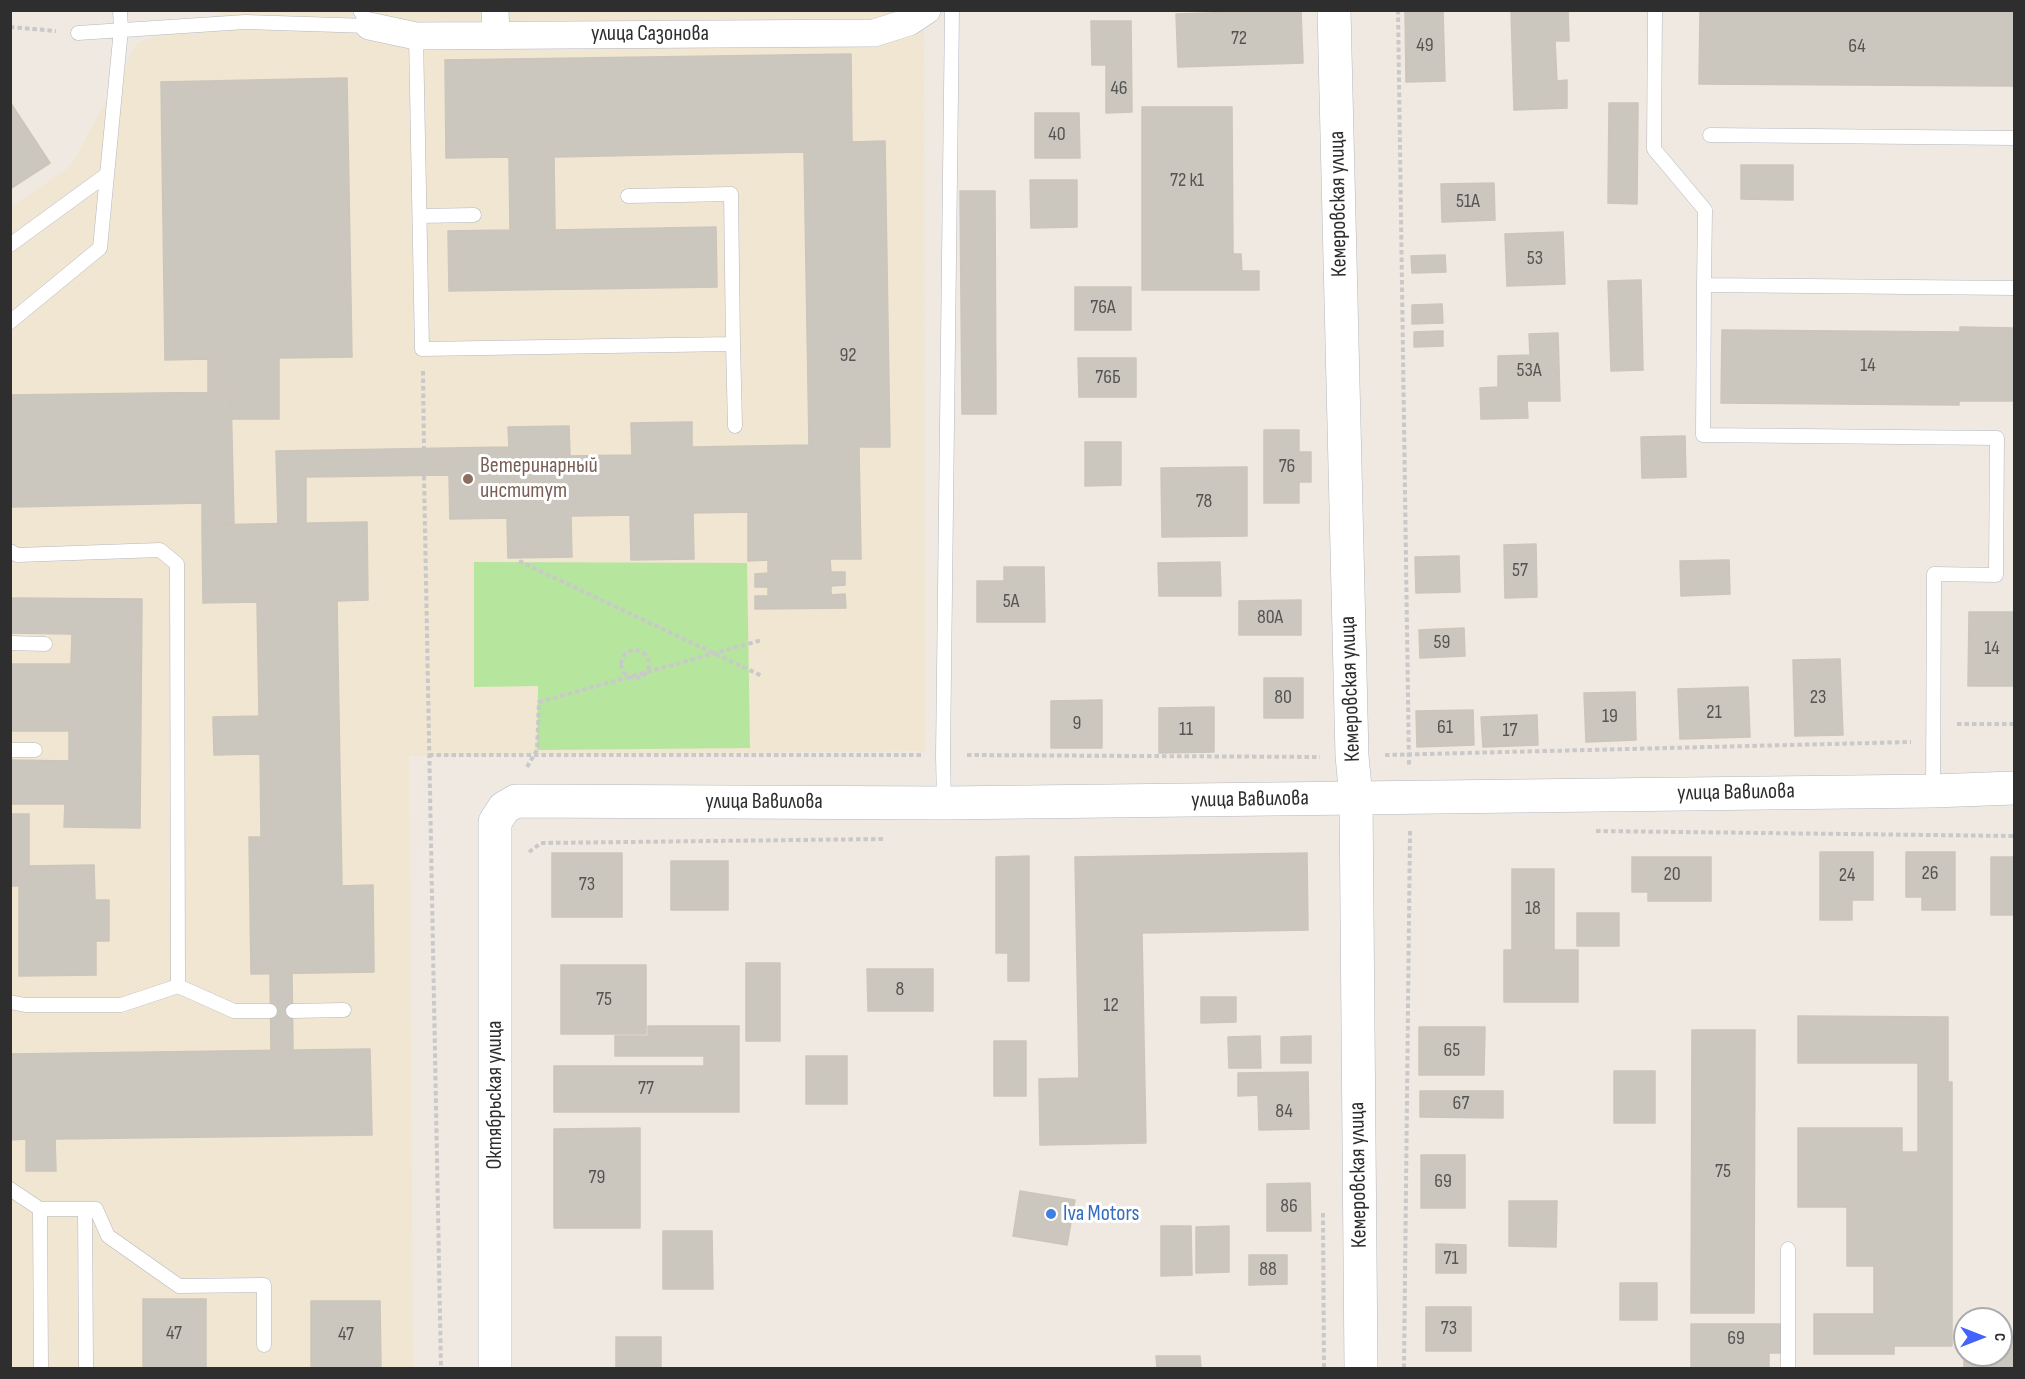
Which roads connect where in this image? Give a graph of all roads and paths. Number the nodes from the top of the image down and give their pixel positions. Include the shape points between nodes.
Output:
1 (120, 10) edge
2 (234, 10) edge
3 (927, 10) edge
4 (952, 10) edge
5 (1334, 10) edge
6 (1398, 10) edge
7 (1655, 10) edge
8 (365, 18) edge
9 (245, 22) junction
10 (495, 23) edge
11 (10, 27) edge
12 (121, 29) junction
13 (78, 33) joint
14 (416, 36) junction
15 (1710, 135) dead end
16 (2014, 138) edge
17 (106, 175) junction
18 (628, 196) dead end
19 (474, 215) dead end
20 (420, 216) junction
21 (10, 245) edge
22 (1704, 285) junction
23 (2014, 288) edge
24 (10, 322) edge
25 (733, 344) junction
26 (422, 349) junction
27 (735, 426) dead end
28 (424, 449) dead end
29 (424, 476) dead end
30 (10, 550) edge
31 (519, 561) dead end
32 (762, 640) dead end
33 (10, 643) edge
34 (45, 644) dead end
35 (713, 654) junction
36 (647, 672) junction
37 (762, 676) dead end
38 (629, 677) junction
39 (1932, 724) junction
40 (2014, 724) edge
41 (1932, 741) junction
42 (10, 750) edge
43 (35, 750) dead end
44 (429, 755) junction
45 (534, 755) junction
46 (943, 755) junction
47 (1385, 755) dead end
48 (1409, 755) junction
49 (1320, 757) dead end
50 (2014, 788) edge
51 (1933, 791) junction
52 (1409, 796) junction
53 (1356, 798) junction
54 (944, 802) junction
55 (499, 815) junction
56 (1422, 830) dead end
57 (1588, 831) dead end
58 (2014, 836) edge
59 (889, 839) dead end
60 (495, 890) junction
61 (178, 986) junction
62 (10, 1002) edge
63 (344, 1010) dead end
64 (270, 1011) dead end
65 (292, 1011) dead end
66 (10, 1189) edge
67 (40, 1209) junction
68 (86, 1209) junction
69 (1788, 1249) dead end
70 (264, 1345) dead end
71 (41, 1368) edge
72 (86, 1368) edge
73 (441, 1368) edge
74 (495, 1368) edge
75 (1361, 1368) edge
76 (1404, 1368) edge
77 (1788, 1368) edge

1 - 12 lane
2 - 9 lane
3 - 10 street, улица Сазонова via 909,22 874,33
4 - 46 lane
5 - 53 street, Кемеровская улица
6 - 48 path
7 - 22 lane via 1654,148 1705,210
8 - 9 lane
8 - 14 street, улица Сазонова
9 - 12 lane
10 - 14 street, улица Сазонова
11 - 13 path
12 - 13 lane
12 - 17 lane
14 - 20 lane
15 - 16 lane
17 - 21 lane
17 - 24 lane via 100,248
18 - 25 lane via 731,194
19 - 20 lane
20 - 26 lane
22 - 23 lane
22 - 39 lane via 1703,435 1997,438 1996,575 1934,574
25 - 26 lane
25 - 27 lane
26 - 28 path
29 - 44 path
30 - 61 lane via 17,555 159,550 177,564
31 - 35 path
32 - 35 path
33 - 34 lane
35 - 36 path
35 - 37 path
36 - 38 path
36 - 38 path via 647,657 639,651 629,652 622,660 622,670
38 - 45 path via 538,702
39 - 40 path
39 - 41 lane
41 - 48 path
41 - 51 lane
42 - 43 lane
44 - 45 path
44 - 73 path
45 - 46 path
45 - 55 path
46 - 49 path
46 - 54 lane
47 - 48 path
48 - 52 path
50 - 51 street, улица Вавилова
51 - 52 street, улица Вавилова
52 - 53 street, улица Вавилова
53 - 54 street, улица Вавилова
53 - 75 street, Кемеровская улица
54 - 55 street, улица Вавилова via 516,801
55 - 60 street, Октябрьская улица
56 - 76 path via 1410,829
57 - 58 path
59 - 60 path via 541,843 516,861
60 - 74 street, Октябрьская улица
61 - 62 lane via 121,1005
61 - 64 lane via 234,1011
63 - 65 lane
66 - 67 lane
67 - 68 lane
67 - 71 lane
68 - 70 lane via 96,1209 108,1236 179,1286 264,1285
68 - 72 lane
69 - 77 lane

